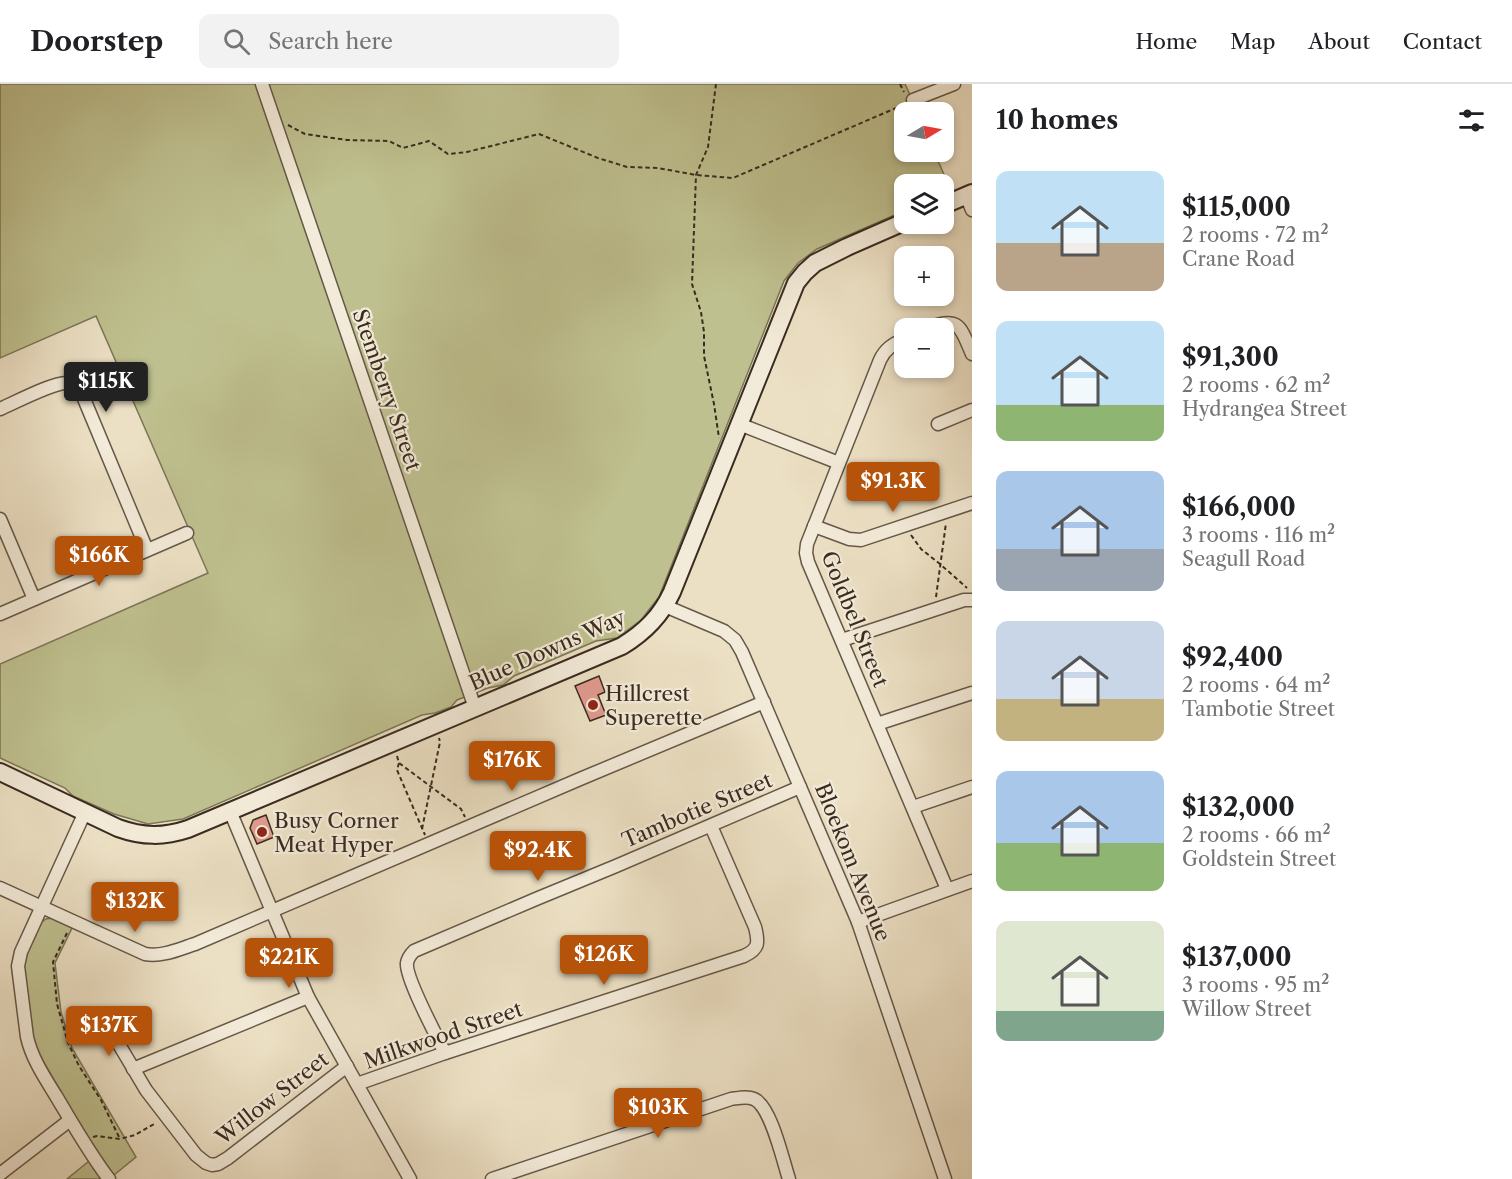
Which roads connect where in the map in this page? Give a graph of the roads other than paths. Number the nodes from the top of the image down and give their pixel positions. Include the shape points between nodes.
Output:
1 (262, 84) edge
2 (954, 84) edge
3 (913, 100) road end
4 (970, 199) edge
5 (954, 203) edge
6 (894, 226) edge
7 (954, 325) edge
8 (894, 343) edge
9 (972, 354) edge
10 (0, 409) edge
11 (972, 410) edge
12 (739, 424) junction
13 (938, 424) dead end
14 (839, 463) junction
15 (972, 503) edge
16 (0, 519) edge
17 (814, 526) junction
18 (187, 533) dead end
19 (147, 550) junction
20 (34, 599) junction
21 (970, 600) edge
22 (666, 606) junction
23 (0, 614) edge
24 (842, 640) junction
25 (972, 693) edge
26 (764, 702) junction
27 (475, 708) junction
28 (877, 724) junction
29 (0, 772) edge
30 (800, 787) junction
31 (972, 787) edge
32 (913, 807) junction
33 (230, 811) junction
34 (85, 812) junction
35 (711, 826) junction
36 (972, 881) edge
37 (0, 888) edge
38 (947, 890) junction
39 (41, 908) junction
40 (273, 911) junction
41 (858, 922) junction
42 (308, 997) junction
43 (111, 1031) dead end
44 (445, 1053) junction
45 (347, 1066) junction
46 (134, 1069) junction
47 (357, 1084) junction
48 (70, 1120) junction
49 (2, 1168) edge
50 (109, 1179) edge
51 (410, 1179) edge
52 (492, 1179) edge
53 (789, 1179) edge
54 (945, 1179) edge

1 - 27 street, Stemberry Street
2 - 3 street
4 - 5 street
6 - 12 street, Blue Downs Way via 815,263 796,283
7 - 9 street via 963,333
8 - 14 street, Goldbel Street via 882,355
10 - 19 street via 55,385 76,387
11 - 13 street
12 - 14 street
12 - 22 street, Blue Downs Way
14 - 17 street, Goldbel Street
15 - 17 street via 857,540
16 - 20 street
17 - 24 street, Goldbel Street via 806,548 807,558
18 - 19 street
19 - 20 street
20 - 23 street
21 - 24 street
22 - 26 street, Bloekom Avenue via 730,635 742,652
22 - 27 street, Blue Downs Way via 647,628 622,645
24 - 28 street, Goldbel Street
25 - 28 street
26 - 30 street, Bloekom Avenue
26 - 40 street
27 - 33 street, Blue Downs Way
28 - 32 street, Goldbel Street
29 - 34 street, Blue Downs Way
30 - 35 street, Tambotie Street
30 - 41 street, Bloekom Avenue
31 - 32 street
32 - 38 street, Goldbel Street
33 - 34 street, Blue Downs Way via 175,833 148,836 118,828
33 - 40 street
34 - 39 street
35 - 44 street, Tambotie Street via 414,951 409,956 408,970
35 - 44 street, Milkwood Street via 755,927 756,949 744,957
36 - 38 street
37 - 39 street
38 - 41 street
39 - 40 street via 155,956 195,944
39 - 48 street via 18,961 27,1037
40 - 42 street
41 - 54 street, Bloekom Avenue
42 - 45 street
42 - 46 street
43 - 46 street, Willow Street
44 - 47 street, Milkwood Street
45 - 46 street, Willow Street via 213,1165 196,1155
45 - 47 street
47 - 51 street
48 - 49 street
48 - 50 street
52 - 53 street via 744,1097 762,1104 768,1114

